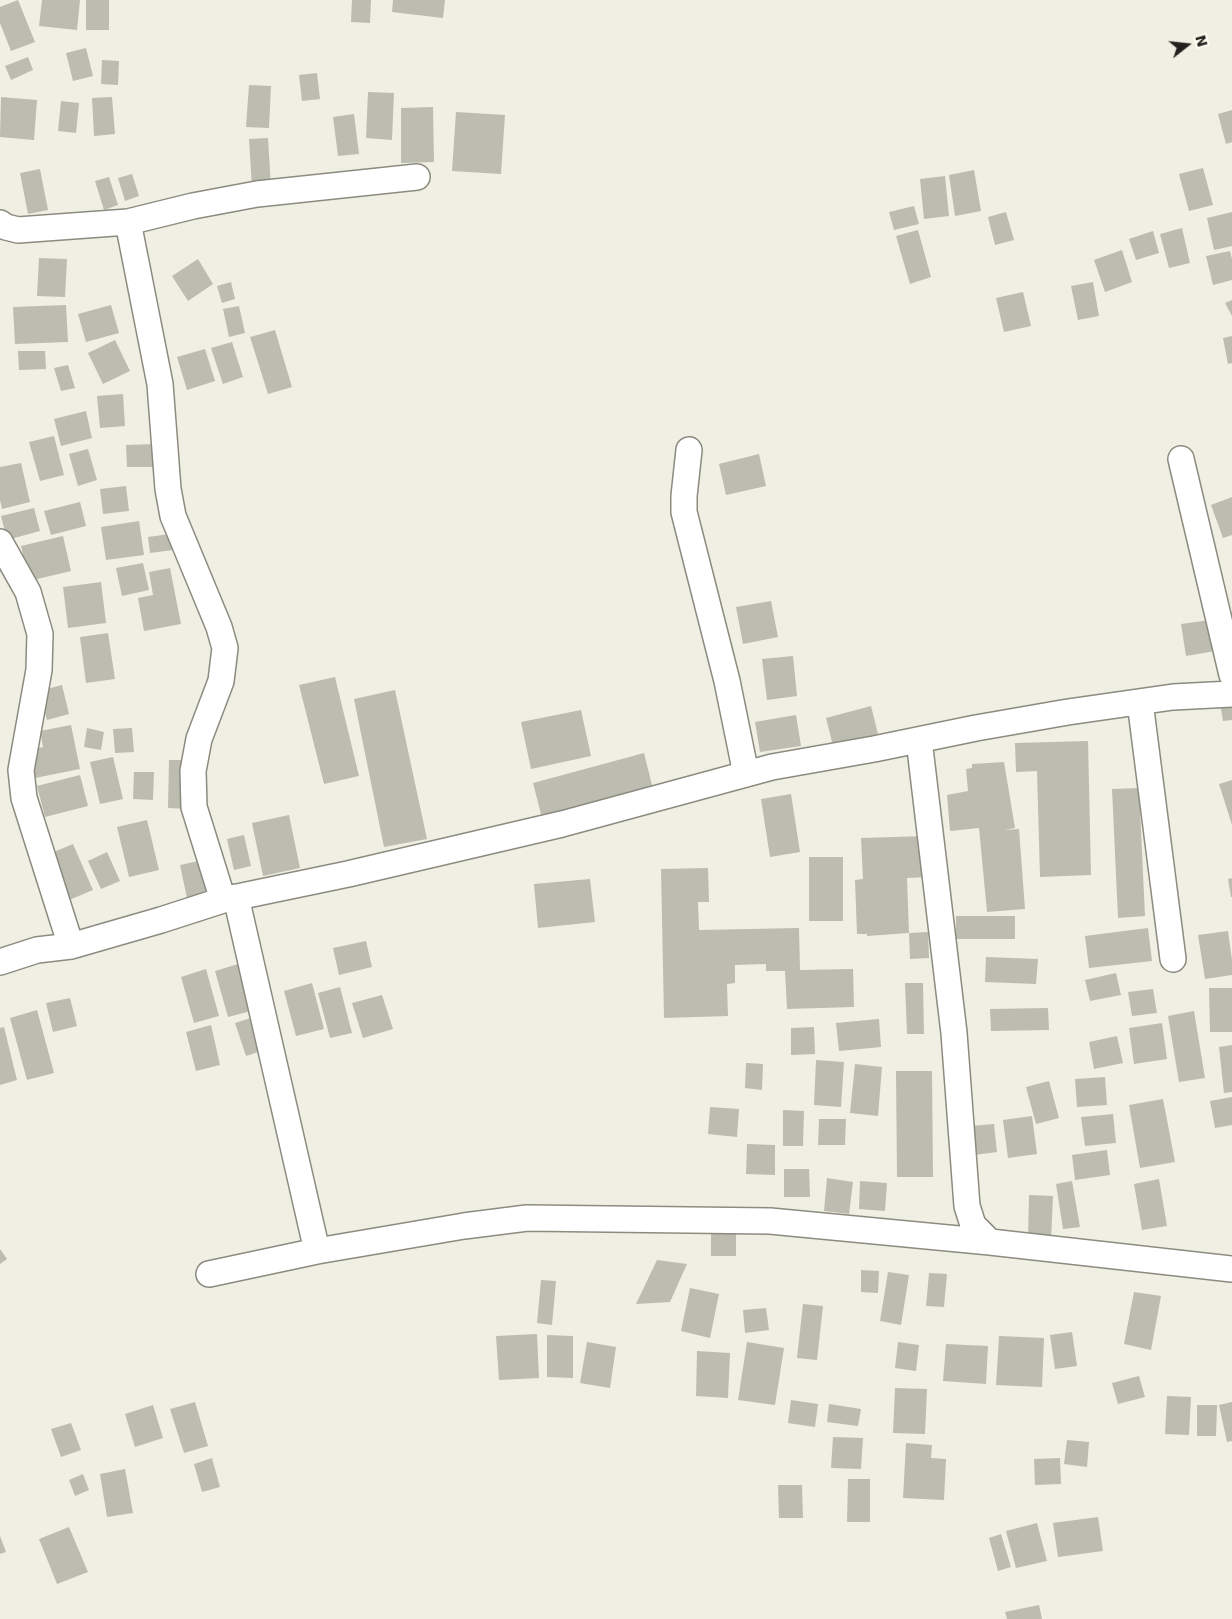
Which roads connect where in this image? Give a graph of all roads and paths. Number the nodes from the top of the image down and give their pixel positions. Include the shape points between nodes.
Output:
1 (417, 177) dead end
2 (128, 222) junction
3 (0, 223) edge
4 (689, 450) dead end
5 (1181, 459) dead end
6 (0, 542) edge
7 (1232, 675) edge
8 (1232, 694) edge
9 (1140, 702) junction
10 (919, 740) junction
11 (746, 774) junction
12 (230, 898) junction
13 (71, 946) junction
14 (1173, 959) dead end
15 (0, 962) edge
16 (990, 1242) junction
17 (317, 1251) junction
18 (1232, 1269) edge
19 (209, 1274) dead end

1 - 2 street via 258,194
2 - 3 street via 18,230
2 - 12 street via 160,384 173,516 220,627 225,648 221,681 199,739 193,771 194,807
4 - 11 street via 684,512 727,681
5 - 7 street
6 - 13 street via 28,592 40,634 40,670 21,770 24,798
8 - 9 street via 1173,696
9 - 10 street
9 - 14 street
10 - 11 street via 772,766
10 - 16 street via 954,1033 967,1206 973,1225
11 - 12 street via 553,826
12 - 13 street
12 - 17 street
13 - 15 street via 37,950
16 - 17 street via 770,1221 528,1218
16 - 18 street
17 - 19 street

